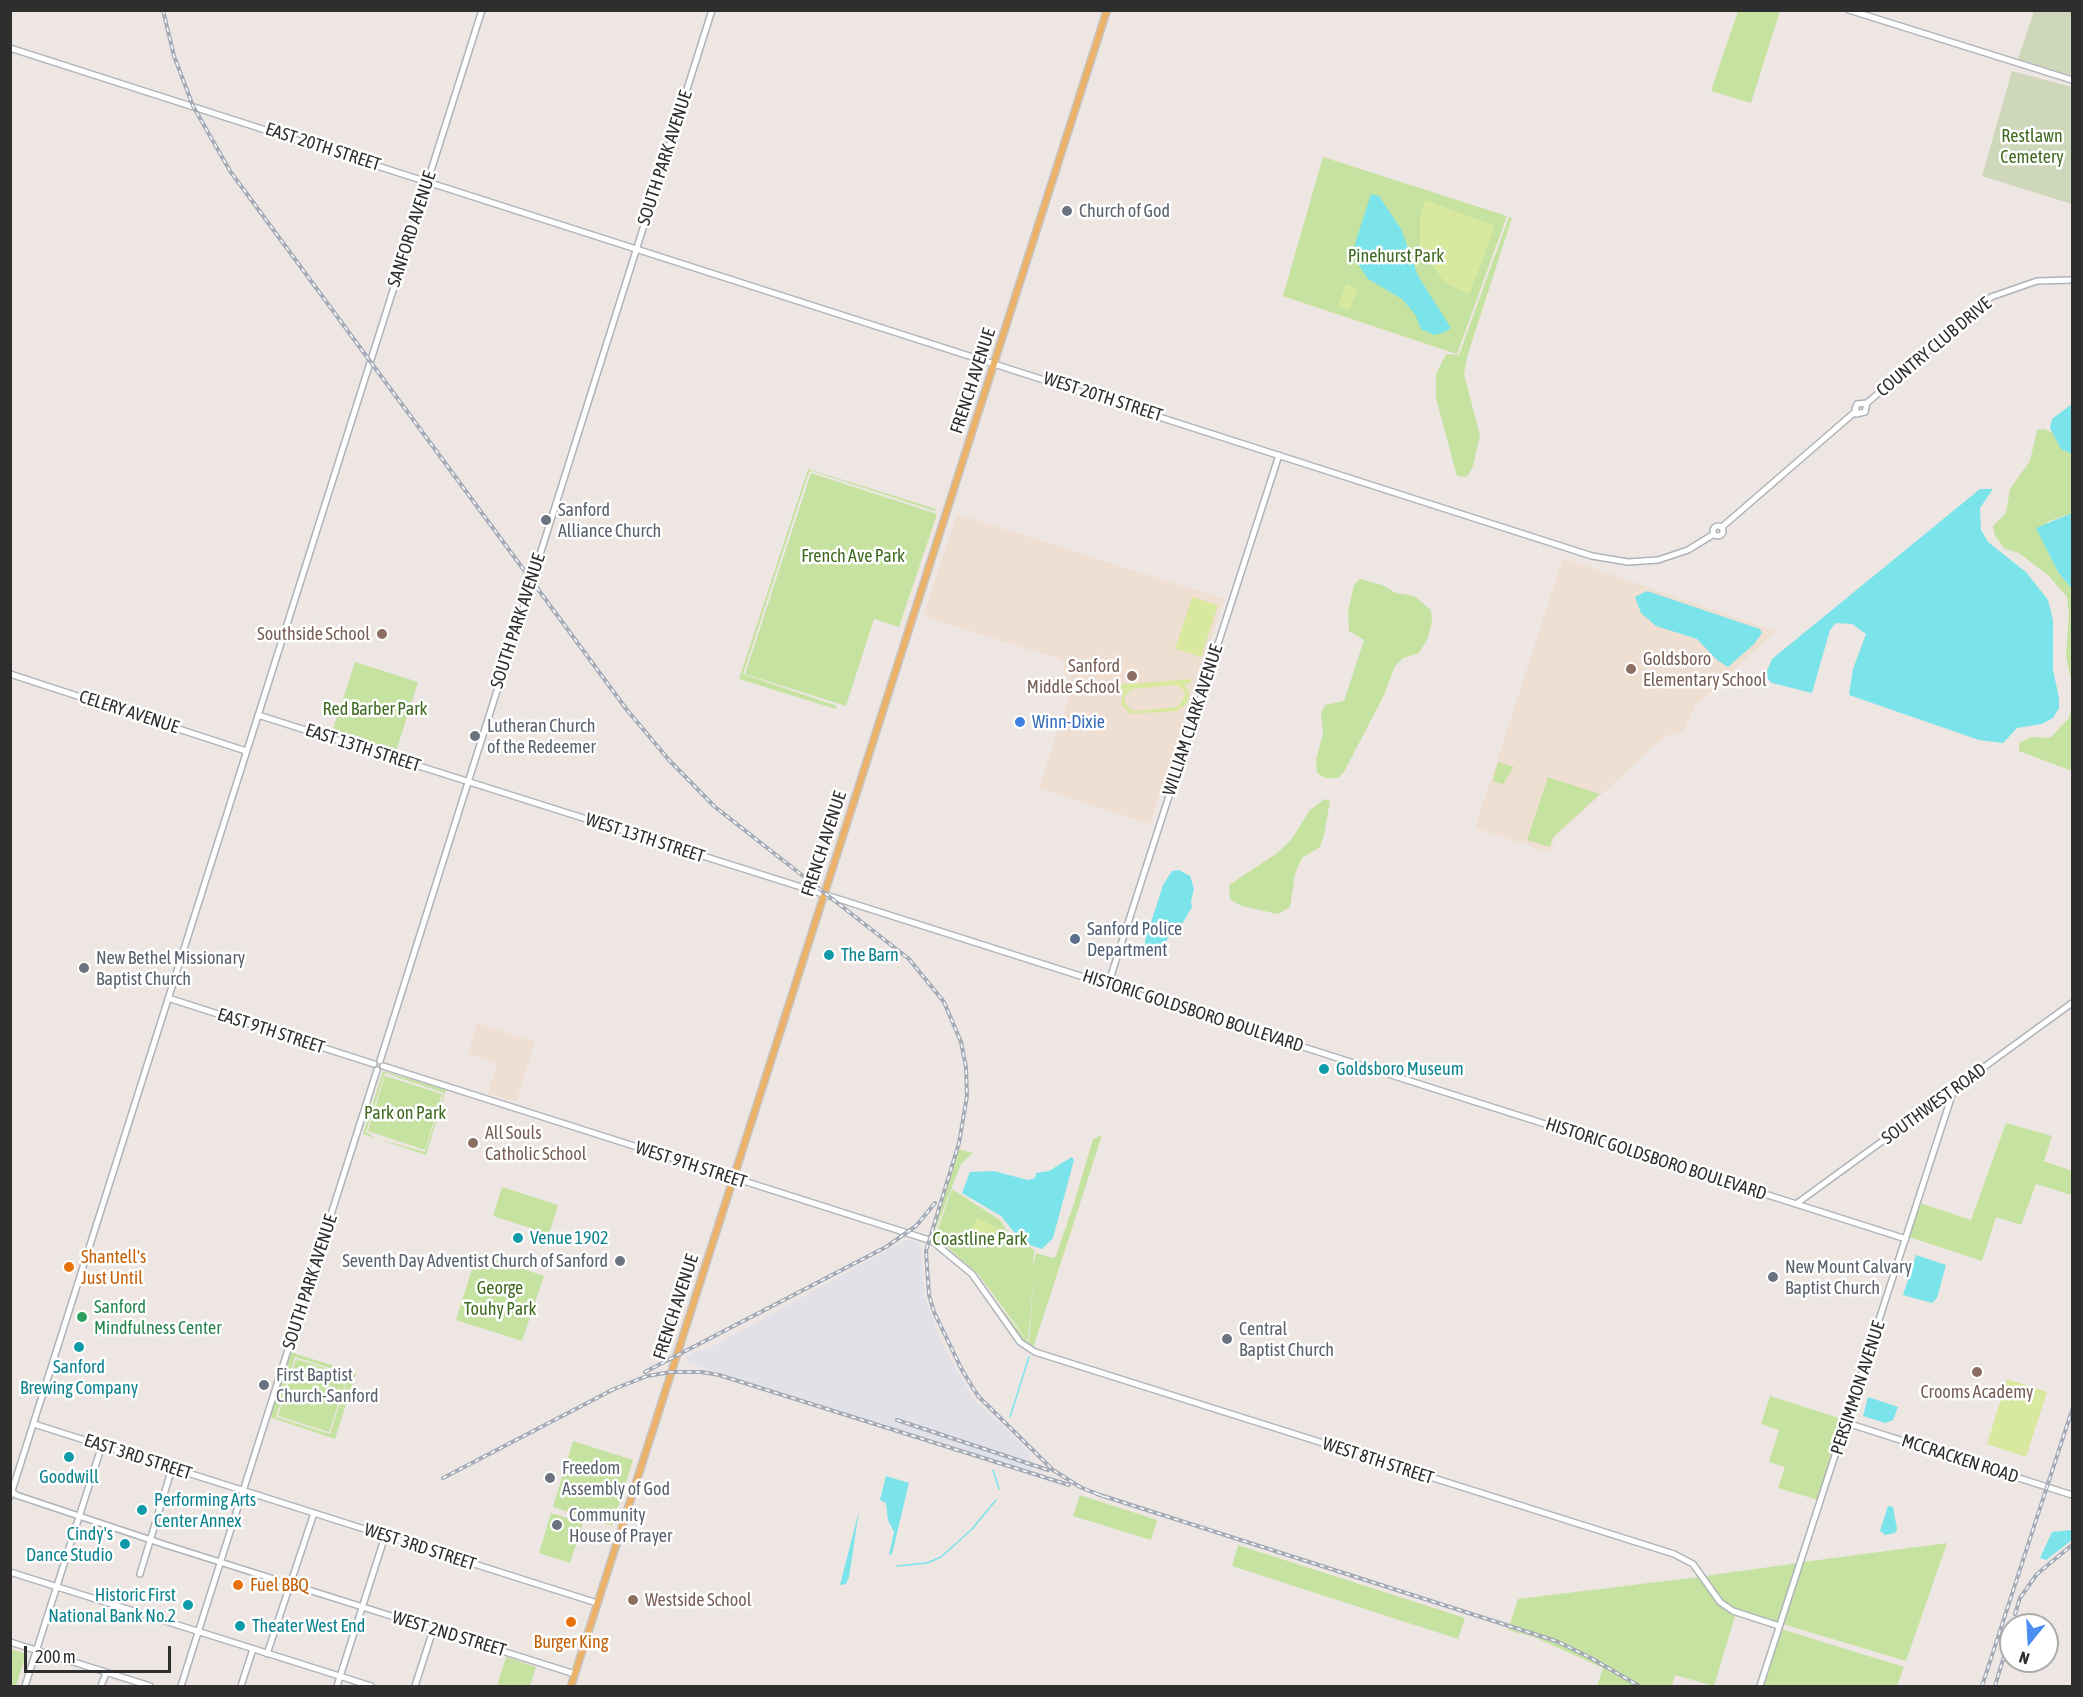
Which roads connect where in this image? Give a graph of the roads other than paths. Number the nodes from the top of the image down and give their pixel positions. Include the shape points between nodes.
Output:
1 (482, 10) edge
2 (712, 10) edge
3 (1107, 10) edge
4 (1849, 10) edge
5 (10, 48) edge
6 (2073, 80) edge
7 (428, 181) junction
8 (636, 248) junction
9 (2073, 280) edge
10 (995, 363) junction
11 (1279, 455) junction
12 (1714, 534) joint
13 (10, 674) edge
14 (258, 715) junction
15 (246, 751) junction
16 (467, 782) junction
17 (823, 894) junction
18 (1108, 985) junction
19 (168, 998) junction
20 (2073, 1003) edge
21 (379, 1065) junction
22 (1954, 1089) junction
23 (733, 1177) junction
24 (1796, 1204) junction
25 (1906, 1239) junction
26 (984, 1289) joint
27 (1847, 1423) junction
28 (34, 1424) junction
29 (102, 1445) junction
30 (172, 1468) junction
31 (243, 1490) junction
32 (11, 1492) edge
33 (2073, 1495) edge
34 (314, 1513) junction
35 (79, 1515) junction
36 (385, 1536) junction
37 (150, 1539) junction
38 (221, 1561) junction
39 (10, 1572) edge
40 (140, 1574) dead end
41 (291, 1584) junction
42 (57, 1587) junction
43 (597, 1603) junction
44 (362, 1607) junction
45 (1779, 1626) junction
46 (433, 1630) junction
47 (198, 1632) junction
48 (10, 1642) edge
49 (254, 1649) junction
50 (36, 1651) junction
51 (267, 1654) junction
52 (106, 1673) junction
53 (575, 1674) junction
54 (340, 1677) junction
55 (25, 1686) edge
56 (101, 1686) edge
57 (150, 1686) edge
58 (181, 1686) edge
59 (242, 1686) edge
60 (337, 1686) edge
61 (370, 1686) edge
62 (415, 1686) edge
63 (571, 1686) edge
64 (1760, 1686) edge

1 - 7 street, SANFORD AVENUE
2 - 8 street, SOUTH PARK AVENUE
3 - 10 main road, FRENCH AVENUE
4 - 6 street
5 - 7 street, EAST 20TH STREET
7 - 8 street, EAST 20TH STREET
7 - 14 street, SANFORD AVENUE
8 - 10 street, WEST 20TH STREET
8 - 16 street, SOUTH PARK AVENUE
9 - 12 street, COUNTRY CLUB DRIVE via 2037,281 1991,297 1866,405 1865,412 1856,413 1722,527 1721,535
10 - 11 street, WEST 20TH STREET
10 - 17 main road, FRENCH AVENUE
11 - 12 street, WEST 20TH STREET via 1615,561 1645,562 1674,556
11 - 18 street, WILLIAM CLARK AVENUE
13 - 15 street, CELERY AVENUE
14 - 15 street, SANFORD AVENUE
14 - 16 street, EAST 13TH STREET
15 - 19 street, SANFORD AVENUE
16 - 17 street, WEST 13TH STREET
16 - 21 street, SOUTH PARK AVENUE
17 - 18 street, HISTORIC GOLDSBORO BOULEVARD
17 - 23 main road, FRENCH AVENUE
18 - 24 street, HISTORIC GOLDSBORO BOULEVARD
19 - 21 street, EAST 9TH STREET
19 - 28 street, SANFORD AVENUE
20 - 22 street, SOUTHWEST ROAD
21 - 23 street, WEST 9TH STREET
21 - 31 street, SOUTH PARK AVENUE
22 - 24 street, SOUTHWEST ROAD
22 - 25 street, PERSIMMON AVENUE
23 - 26 street, WEST 9TH STREET via 932,1241
23 - 43 main road, FRENCH AVENUE
24 - 25 street, HISTORIC GOLDSBORO BOULEVARD
25 - 27 street, PERSIMMON AVENUE
26 - 45 street, WEST 8TH STREET via 1020,1342 1035,1352 1680,1557 1699,1571 1720,1602 1733,1611
27 - 33 street, MCCRACKEN ROAD
27 - 45 street, PERSIMMON AVENUE
28 - 29 street, EAST 3RD STREET
28 - 32 street, SANFORD AVENUE
29 - 30 street, EAST 3RD STREET
29 - 35 street
30 - 31 street, EAST 3RD STREET
30 - 37 street
31 - 34 street, WEST 3RD STREET
31 - 38 street, SOUTH PARK AVENUE
32 - 35 street, WEST 2ND STREET
34 - 36 street, WEST 3RD STREET
34 - 41 street
35 - 37 street, WEST 2ND STREET
35 - 42 street
36 - 43 street, WEST 3RD STREET
36 - 44 street
37 - 38 street, WEST 2ND STREET
37 - 40 street
38 - 41 street, WEST 2ND STREET
38 - 47 street, SOUTH PARK AVENUE
39 - 42 street
41 - 44 street, WEST 2ND STREET
41 - 51 street
42 - 47 street
42 - 50 street
43 - 53 main road, FRENCH AVENUE
44 - 46 street, WEST 2ND STREET
44 - 54 street
45 - 64 street, PERSIMMON AVENUE
46 - 53 street, WEST 2ND STREET
46 - 62 street
47 - 49 street
47 - 58 street, SOUTH PARK AVENUE
48 - 50 street
49 - 51 street
49 - 59 street
50 - 52 street
50 - 55 street
51 - 54 street
52 - 56 street
52 - 57 street
53 - 63 main road, FRENCH AVENUE
54 - 60 street
54 - 61 street

